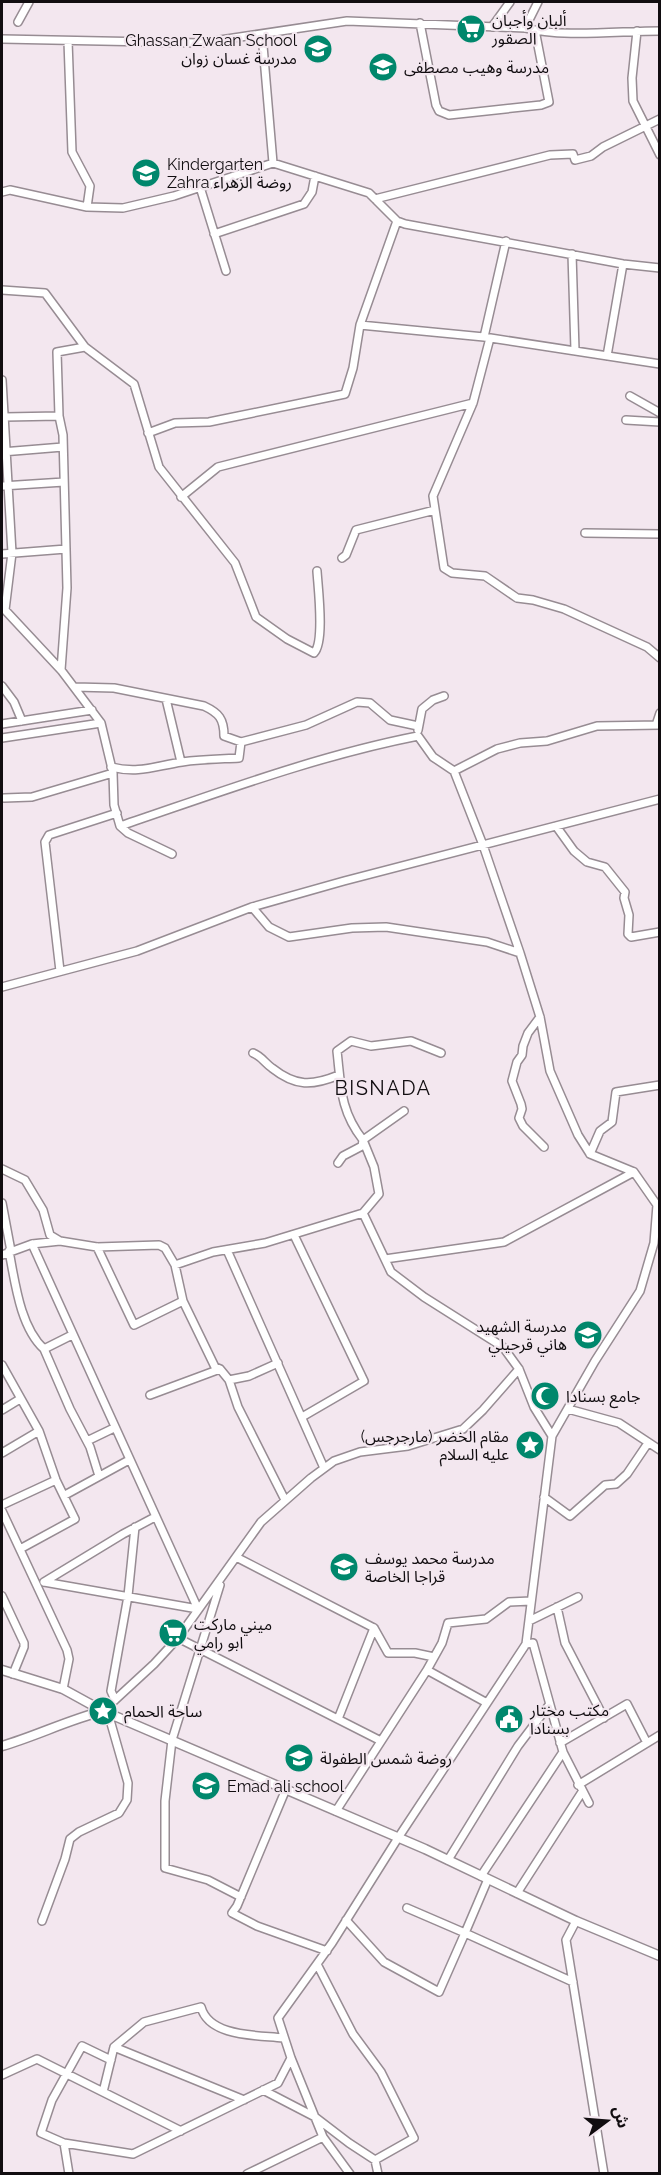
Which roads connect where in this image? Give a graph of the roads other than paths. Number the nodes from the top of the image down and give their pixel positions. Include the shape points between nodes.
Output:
1 (29, 2) edge
2 (510, 2) edge
3 (538, 2) edge
4 (18, 22) dead end
5 (420, 23) junction
6 (492, 27) junction
7 (525, 28) junction
8 (535, 30) junction
9 (637, 31) junction
10 (660, 32) edge
11 (262, 33) junction
12 (2, 39) edge
13 (68, 41) junction
14 (660, 119) edge
15 (644, 126) junction
16 (660, 155) edge
17 (273, 163) junction
18 (315, 176) junction
19 (200, 187) junction
20 (2, 192) edge
21 (375, 199) junction
22 (87, 207) junction
23 (397, 221) junction
24 (214, 234) junction
25 (506, 241) junction
26 (572, 254) junction
27 (623, 264) junction
28 (660, 268) edge
29 (226, 272) dead end
30 (2, 290) edge
31 (360, 325) junction
32 (487, 338) junction
33 (85, 347) junction
34 (575, 350) junction
35 (607, 356) junction
36 (660, 364) edge
37 (2, 380) edge
38 (630, 396) dead end
39 (473, 403) junction
40 (660, 413) edge
41 (59, 416) junction
42 (5, 417) junction
43 (626, 420) dead end
44 (660, 422) edge
45 (148, 433) junction
46 (63, 447) junction
47 (4, 452) edge
48 (64, 482) junction
49 (5, 485) edge
50 (181, 497) junction
51 (435, 510) junction
52 (585, 533) dead end
53 (660, 534) edge
54 (66, 549) junction
55 (12, 553) junction
56 (2, 554) edge
57 (342, 558) dead end
58 (317, 571) dead end
59 (3, 610) edge
60 (660, 658) edge
61 (61, 670) junction
62 (2, 686) edge
63 (75, 687) junction
64 (444, 696) dead end
65 (166, 699) junction
66 (92, 710) junction
67 (660, 713) edge
68 (22, 721) junction
69 (101, 723) junction
70 (2, 724) edge
71 (658, 725) edge
72 (418, 726) junction
73 (418, 736) junction
74 (2, 738) edge
75 (241, 742) junction
76 (182, 762) junction
77 (112, 770) junction
78 (454, 771) junction
79 (4, 798) dead end
80 (660, 799) edge
81 (117, 813) junction
82 (120, 826) junction
83 (556, 826) junction
84 (483, 845) junction
85 (172, 854) dead end
86 (252, 908) junction
87 (660, 932) edge
88 (520, 953) junction
89 (60, 971) junction
90 (2, 987) edge
91 (540, 1017) junction
92 (253, 1053) dead end
93 (441, 1053) dead end
94 (339, 1075) junction
95 (660, 1085) edge
96 (404, 1111) dead end
97 (363, 1140) junction
98 (544, 1147) dead end
99 (590, 1154) junction
100 (338, 1163) dead end
101 (2, 1169) edge
102 (634, 1172) junction
103 (2, 1203) edge
104 (363, 1213) junction
105 (294, 1235) junction
106 (60, 1241) junction
107 (657, 1243) edge
108 (32, 1244) junction
109 (97, 1247) junction
110 (227, 1250) junction
111 (7, 1252) edge
112 (385, 1259) junction
113 (175, 1265) junction
114 (183, 1301) junction
115 (72, 1335) junction
116 (44, 1349) junction
117 (278, 1363) junction
118 (2, 1365) edge
119 (220, 1369) junction
120 (519, 1369) junction
121 (229, 1380) junction
122 (150, 1395) dead end
123 (20, 1399) junction
124 (567, 1409) junction
125 (2, 1410) edge
126 (302, 1417) junction
127 (114, 1428) junction
128 (39, 1431) junction
129 (552, 1436) junction
130 (87, 1441) junction
131 (648, 1443) junction
132 (660, 1450) edge
133 (2, 1453) edge
134 (129, 1460) junction
135 (324, 1468) junction
136 (99, 1476) junction
137 (56, 1480) junction
138 (65, 1495) junction
139 (544, 1497) junction
140 (285, 1500) junction
141 (2, 1505) edge
142 (2, 1511) edge
143 (155, 1517) junction
144 (135, 1527) junction
145 (20, 1549) junction
146 (236, 1557) junction
147 (223, 1577) junction
148 (40, 1585) junction
149 (2, 1596) edge
150 (129, 1596) junction
151 (578, 1597) dead end
152 (531, 1600) junction
153 (557, 1607) junction
154 (198, 1609) junction
155 (529, 1621) junction
156 (374, 1628) junction
157 (178, 1638) junction
158 (526, 1644) junction
159 (199, 1649) junction
160 (434, 1657) junction
161 (2, 1670) edge
162 (427, 1670) junction
163 (13, 1674) junction
164 (63, 1689) junction
165 (115, 1700) junction
166 (487, 1703) junction
167 (549, 1705) junction
168 (105, 1712) junction
169 (604, 1718) junction
170 (338, 1719) junction
171 (660, 1735) edge
172 (172, 1740) junction
173 (381, 1741) junction
174 (560, 1743) junction
175 (647, 1743) junction
176 (2, 1746) edge
177 (563, 1752) junction
178 (286, 1789) junction
179 (580, 1789) junction
180 (589, 1803) dead end
181 (336, 1811) junction
182 (398, 1838) junction
183 (448, 1860) junction
184 (485, 1877) junction
185 (516, 1893) junction
186 (241, 1897) junction
187 (407, 1908) dead end
188 (346, 1920) junction
189 (42, 1921) dead end
190 (576, 1921) junction
191 (465, 1933) junction
192 (327, 1950) junction
193 (660, 1956) edge
194 (317, 1964) junction
195 (573, 1982) junction
196 (283, 2038) junction
197 (114, 2047) junction
198 (291, 2058) junction
199 (111, 2060) junction
200 (67, 2074) junction
201 (2, 2075) edge
202 (263, 2090) junction
203 (104, 2092) junction
204 (244, 2100) junction
205 (315, 2117) junction
206 (181, 2131) junction
207 (323, 2137) junction
208 (64, 2143) junction
209 (375, 2160) junction
210 (69, 2174) edge
211 (247, 2174) edge
212 (350, 2174) edge
213 (378, 2174) edge
214 (604, 2174) edge

1 - 4 street
2 - 6 street
3 - 7 street
5 - 6 street
5 - 8 street via 436,105 449,115 549,102
5 - 11 street via 347,21
6 - 7 street
7 - 8 street
8 - 9 street
9 - 10 street
9 - 15 street via 633,102
11 - 13 street via 200,43
11 - 17 street
12 - 13 street
13 - 22 street via 72,152 90,186
14 - 15 street
15 - 16 street
15 - 21 street via 591,156 575,160 573,154 550,154
17 - 18 street
17 - 19 street
18 - 21 street
18 - 24 street via 312,192 304,204
19 - 22 street via 123,208
19 - 24 street
20 - 22 street via 10,190
21 - 23 street
23 - 25 street
23 - 31 street
24 - 29 street
25 - 26 street
25 - 32 street
26 - 27 street
26 - 34 street
27 - 28 street
27 - 35 street
30 - 33 street via 45,293
31 - 32 street
31 - 45 street via 345,394 209,422 175,423
32 - 34 street
32 - 39 street
33 - 41 street via 57,352
33 - 45 street via 134,384
34 - 35 street
35 - 36 street
37 - 42 street
38 - 40 street
39 - 50 street via 218,467
39 - 51 street via 433,496
41 - 42 street
41 - 46 street
42 - 47 street
43 - 44 street
45 - 50 street via 159,467
46 - 47 street
46 - 48 street
47 - 49 street
48 - 49 street
48 - 54 street
49 - 55 street
50 - 58 street via 235,563 255,617 314,653 318,648
51 - 57 street via 356,530
51 - 60 street via 444,568 452,573 485,576 517,598 564,609
52 - 53 street
54 - 55 street
54 - 61 street
55 - 56 street
55 - 59 street
59 - 61 street
61 - 63 street
62 - 68 street
63 - 65 street via 114,688
63 - 66 street
64 - 72 street via 422,709
65 - 75 street via 218,712 224,736
65 - 76 street
66 - 68 street
66 - 69 street
67 - 71 street
68 - 70 street
69 - 74 street
69 - 77 street
71 - 78 street via 597,726 547,741 520,743 497,749
72 - 73 street
72 - 75 street via 390,720 370,703 357,702 306,726
73 - 78 street via 433,757
73 - 82 street via 277,773
75 - 76 street via 239,758
76 - 77 street via 143,770
77 - 79 street via 32,797
77 - 81 street
78 - 84 street
80 - 83 street
81 - 82 street
81 - 89 street via 49,835 45,842
82 - 85 street
83 - 84 street
83 - 87 street via 574,851 587,862 605,867 626,892 628,934 631,937
84 - 86 street
84 - 88 street
86 - 88 street via 269,927 289,937 386,927 487,942
86 - 89 street via 137,951
88 - 91 street
89 - 90 street
91 - 98 street via 528,1033 512,1081 522,1109 519,1118
91 - 99 street via 550,1071
92 - 94 street via 292,1082 319,1083
93 - 94 street via 411,1041 371,1046 351,1041 337,1051
94 - 97 street via 341,1097
95 - 99 street via 616,1092 612,1122 600,1131
96 - 97 street
97 - 100 street via 362,1146
97 - 104 street via 379,1194
99 - 102 street
101 - 106 street via 25,1180 43,1210 50,1235
102 - 107 street via 657,1205
102 - 112 street via 504,1242
103 - 111 street
104 - 105 street
104 - 112 street
105 - 110 street
105 - 126 street via 364,1381
106 - 108 street
106 - 109 street
107 - 124 street via 640,1291
108 - 111 street
108 - 115 street
109 - 113 street via 159,1245
109 - 114 street via 134,1325
110 - 113 street
110 - 117 street
111 - 116 street via 21,1310
112 - 120 street via 391,1272 424,1297 503,1347
113 - 114 street
114 - 119 street via 214,1367
115 - 116 street
115 - 127 street
116 - 130 street
117 - 121 street
117 - 126 street
118 - 123 street
119 - 121 street
119 - 122 street
120 - 129 street via 534,1407
120 - 135 street via 463,1429 408,1446 360,1452
121 - 140 street via 238,1407
123 - 125 street
123 - 128 street
124 - 129 street
124 - 131 street via 619,1423
126 - 135 street
127 - 130 street
127 - 134 street
128 - 133 street
128 - 137 street
129 - 139 street
130 - 136 street
131 - 132 street
131 - 139 street via 627,1474 615,1484 605,1485 570,1516
134 - 136 street
134 - 143 street
135 - 140 street
136 - 138 street
137 - 138 street
137 - 141 street
138 - 145 street via 75,1519
139 - 152 street
140 - 146 street via 261,1522
142 - 145 street
143 - 144 street
143 - 154 street
144 - 148 street
144 - 150 street
145 - 148 street
146 - 147 street
146 - 156 street
147 - 154 street
147 - 159 street
148 - 150 street
148 - 164 street via 69,1659
149 - 163 street via 24,1643
150 - 154 street
150 - 165 street via 111,1691
151 - 153 street
152 - 155 street
152 - 160 street via 509,1602 486,1618 448,1623
153 - 155 street
153 - 169 street via 565,1643
154 - 157 street
155 - 158 street
156 - 160 street via 388,1653
156 - 170 street
157 - 159 street
157 - 165 street
158 - 166 street
158 - 167 street via 533,1643
159 - 170 street
159 - 172 street
160 - 162 street
161 - 163 street
162 - 166 street
162 - 173 street
163 - 164 street
164 - 168 street
165 - 168 street
166 - 182 street
167 - 174 street
167 - 183 street via 518,1746
168 - 172 street
168 - 176 street via 74,1718
168 - 189 street via 128,1783 127,1800 119,1812 70,1839
169 - 174 street
169 - 175 street via 627,1704
170 - 173 street
171 - 175 street
172 - 178 street
172 - 186 street via 165,1801 165,1868 208,1880
173 - 181 street
174 - 177 street
175 - 179 street
177 - 179 street
177 - 184 street
178 - 181 street
178 - 186 street
179 - 180 street
179 - 185 street
181 - 182 street
182 - 183 street
182 - 188 street
183 - 184 street
184 - 185 street
184 - 191 street
185 - 190 street
186 - 192 street via 232,1913 257,1926
187 - 191 street
188 - 191 street via 384,1962 439,1992
188 - 192 street
190 - 193 street
190 - 195 street via 566,1940
191 - 195 street
192 - 194 street
194 - 196 street via 278,2018
194 - 209 street via 353,2034 381,2072 414,2138
195 - 214 street
196 - 197 street via 213,2025 201,2007 144,2022
196 - 198 street
197 - 199 street
197 - 204 street
198 - 202 street via 278,2083
198 - 205 street
199 - 200 street via 82,2046
199 - 203 street
200 - 201 street via 37,2059
200 - 203 street
200 - 208 street via 40,2133
202 - 204 street
202 - 205 street
203 - 206 street
204 - 206 street
205 - 207 street
205 - 209 street
206 - 208 street via 133,2154
207 - 211 street
207 - 212 street
208 - 210 street
209 - 213 street

